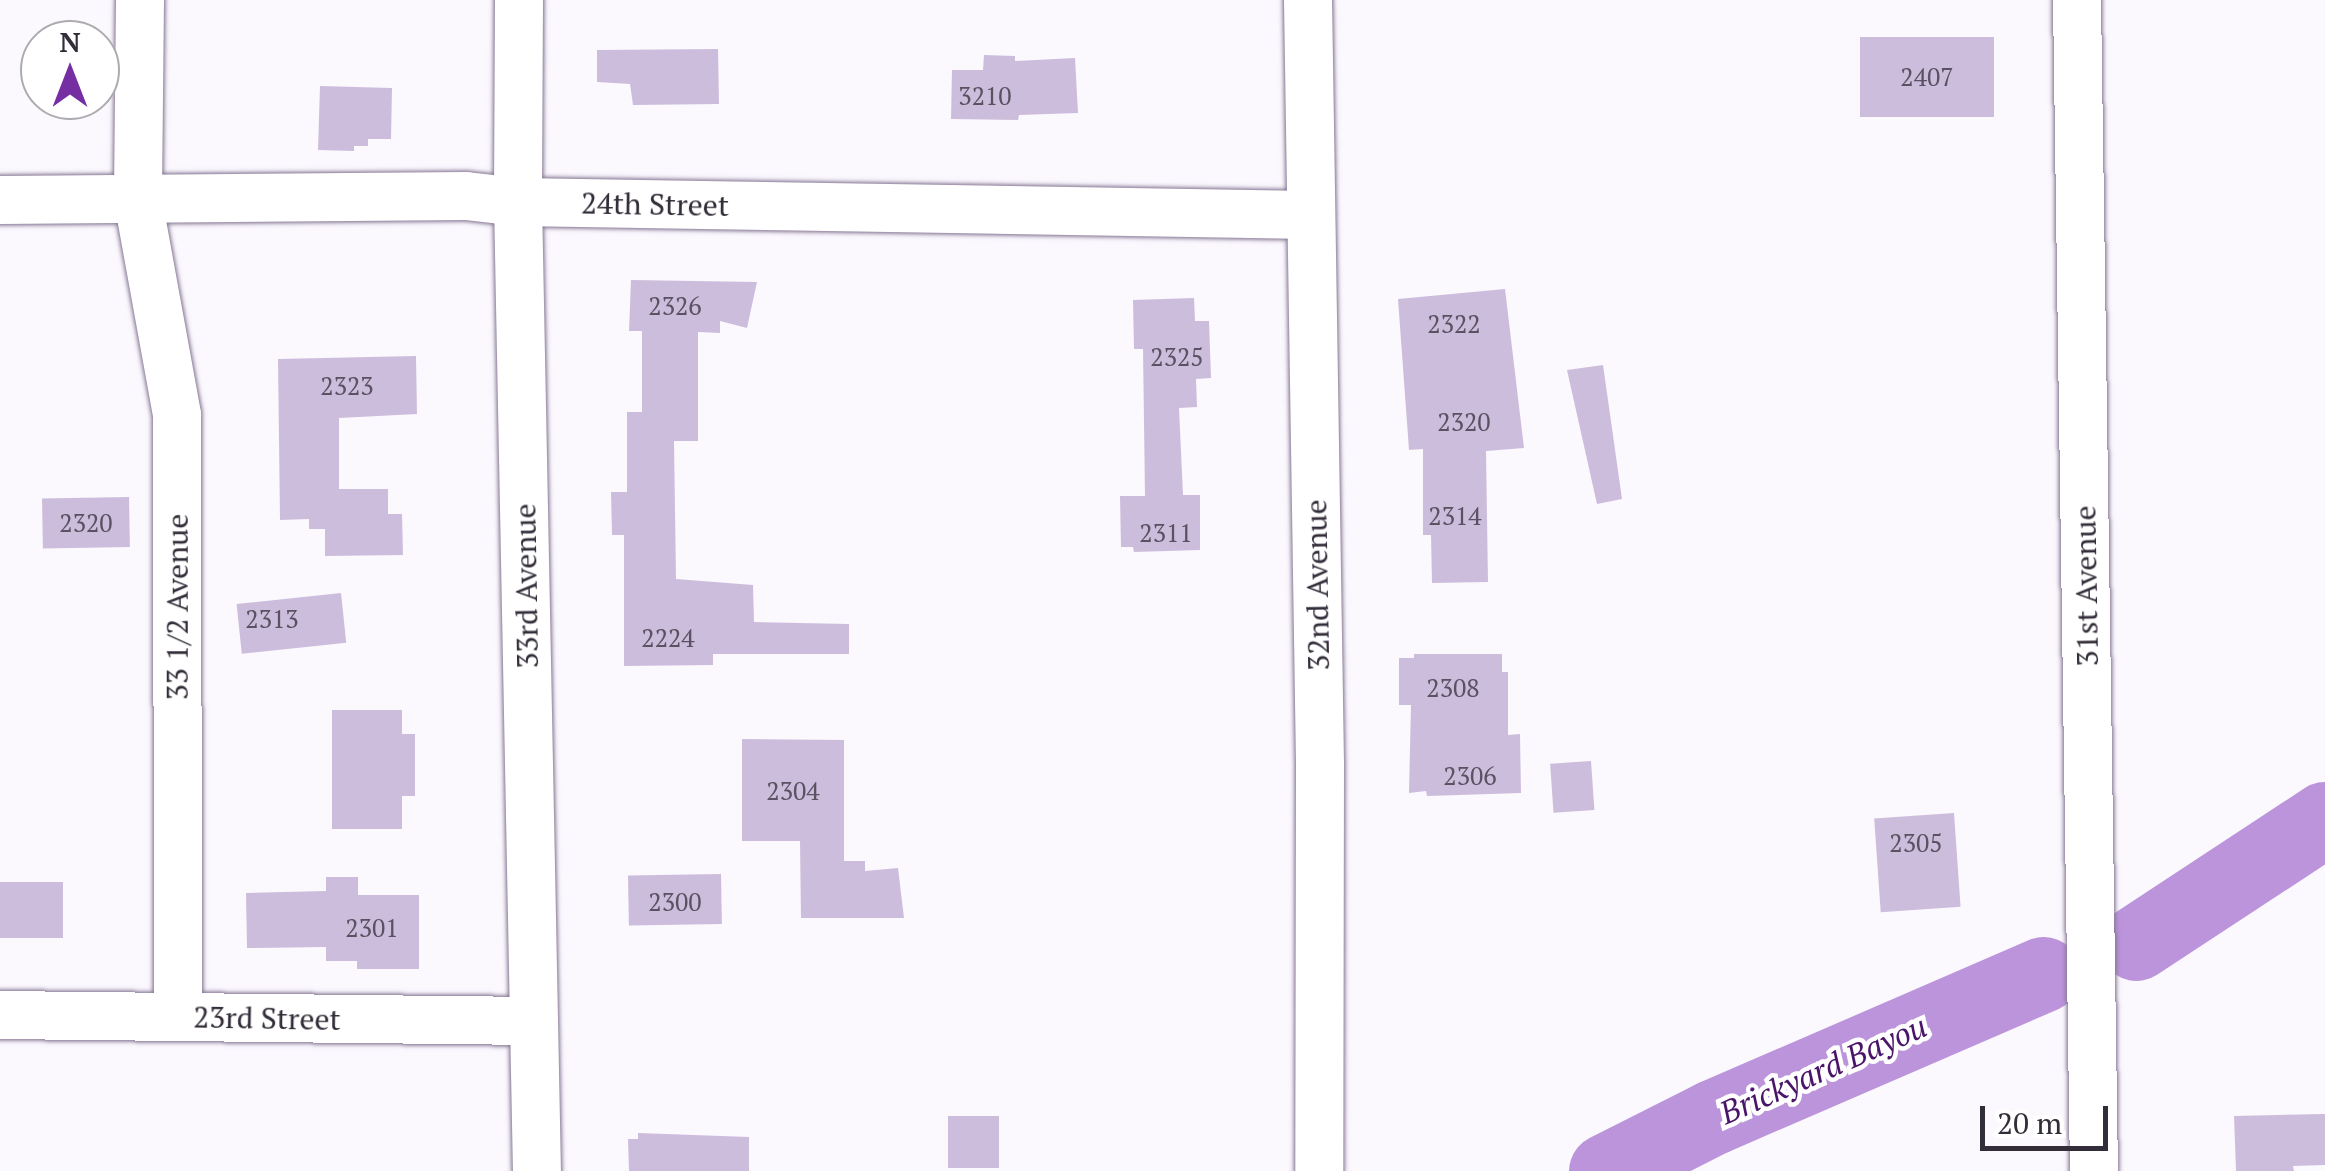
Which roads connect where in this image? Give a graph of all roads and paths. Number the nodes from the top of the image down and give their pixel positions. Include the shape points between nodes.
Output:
1 (140, 0) edge
2 (519, 0) edge
3 (1308, 0) edge
4 (2078, 0) edge
5 (0, 200) edge
6 (138, 200) junction
7 (518, 202) junction
8 (1310, 214) junction
9 (0, 1016) edge
10 (178, 1017) junction
11 (534, 1021) junction
12 (537, 1171) edge
13 (1319, 1171) edge
14 (2094, 1171) edge

1 - 6 street, 33 1/2 Avenue
2 - 7 street, 33rd Avenue
3 - 8 street, 32nd Avenue
4 - 14 street, 31st Avenue
5 - 6 street, 24th Street
6 - 7 street, 24th Street via 466,196
6 - 10 street, 33 1/2 Avenue via 177,415
7 - 8 street, 24th Street
7 - 11 street, 33rd Avenue
8 - 13 street, 32nd Avenue
9 - 10 street, 23rd Street
10 - 11 street, 23rd Street
11 - 12 street, 33rd Avenue

